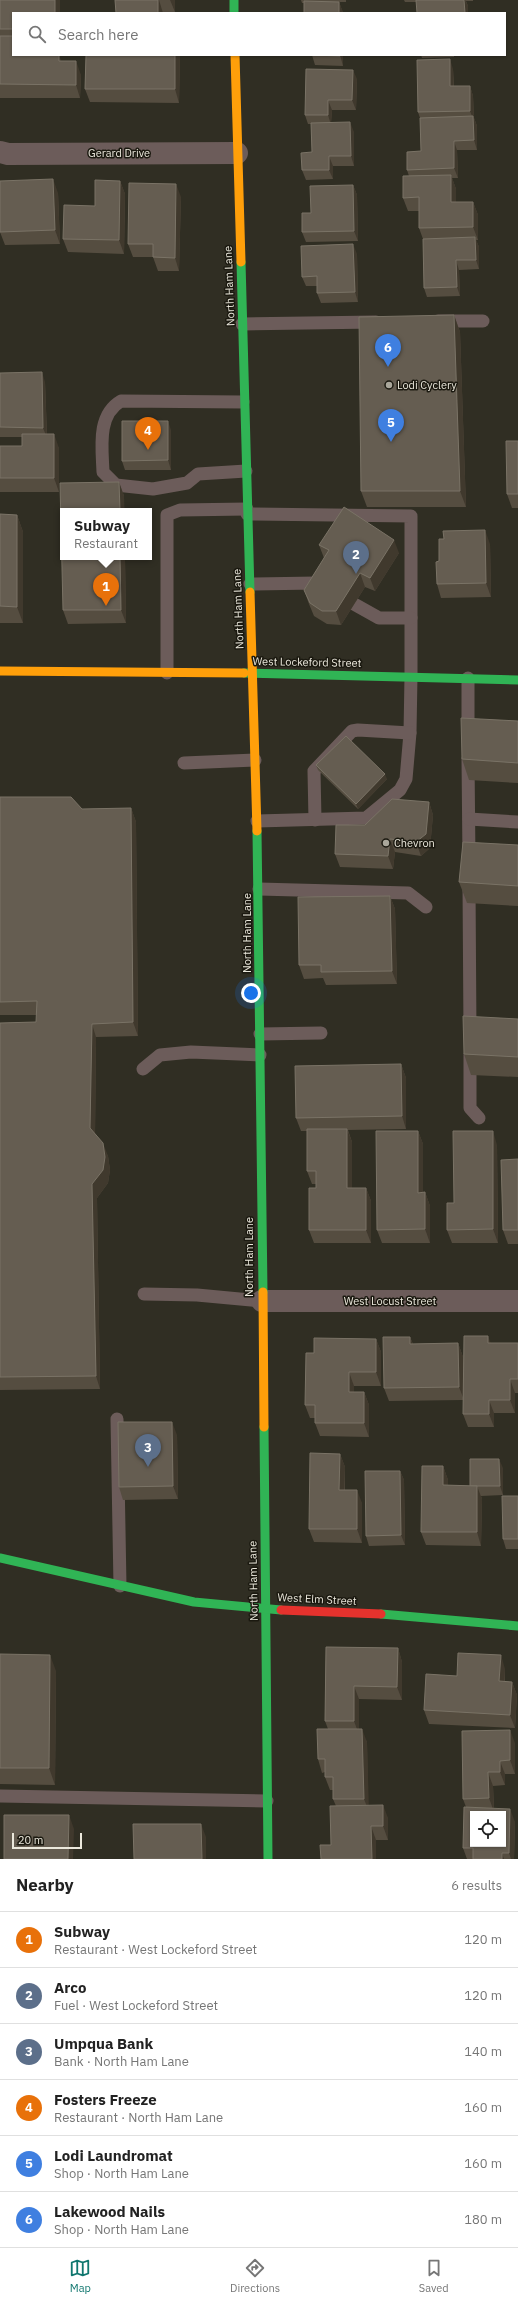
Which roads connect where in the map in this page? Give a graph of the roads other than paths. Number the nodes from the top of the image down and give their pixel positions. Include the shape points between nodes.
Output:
1 (234, 0) edge
2 (234, 12) edge
3 (235, 56) edge
4 (0, 152) edge
5 (237, 153) junction
6 (429, 321) edge
7 (483, 321) dead end
8 (390, 322) edge
9 (242, 324) junction
10 (243, 402) junction
11 (246, 470) junction
12 (247, 511) junction
13 (250, 584) junction
14 (320, 585) edge
15 (354, 604) dead end
16 (411, 618) junction
17 (0, 671) edge
18 (167, 673) junction
19 (252, 673) junction
20 (411, 676) junction
21 (468, 678) junction
22 (518, 680) edge
23 (410, 733) junction
24 (255, 760) junction
25 (184, 763) dead end
26 (468, 819) junction
27 (315, 820) junction
28 (257, 821) junction
29 (518, 822) edge
30 (259, 889) junction
31 (426, 907) dead end
32 (321, 1033) dead end
33 (260, 1034) junction
34 (260, 1055) junction
35 (143, 1069) dead end
36 (479, 1118) dead end
37 (144, 1294) dead end
38 (262, 1301) junction
39 (518, 1301) edge
40 (117, 1419) dead end
41 (0, 1558) edge
42 (120, 1586) junction
43 (266, 1609) junction
44 (518, 1626) edge
45 (0, 1796) edge
46 (267, 1801) junction
47 (268, 1859) edge

1 - 2 main road
3 - 5 main road, North Ham Lane
4 - 5 street, Gerard Drive
5 - 9 main road, North Ham Lane
6 - 7 lane
8 - 9 lane
9 - 10 main road, North Ham Lane
10 - 11 main road, North Ham Lane
10 - 11 lane via 121,401 112,406 102,430 103,472 116,485 153,489 186,483 198,474
11 - 12 main road, North Ham Lane
12 - 13 main road, North Ham Lane
12 - 16 lane via 411,516
12 - 18 lane via 180,510 167,515
13 - 14 lane
13 - 19 main road, North Ham Lane
15 - 16 lane via 379,618
16 - 20 lane
17 - 18 main road, West Lockeford Street
18 - 19 main road, West Lockeford Street
19 - 20 main road, West Lockeford Street
19 - 24 main road, North Ham Lane
20 - 21 main road, West Lockeford Street
20 - 23 lane
21 - 22 main road, West Lockeford Street
21 - 26 lane
23 - 27 lane via 406,779 400,790 366,818
23 - 27 lane via 352,731 314,771
24 - 25 lane
24 - 28 main road, North Ham Lane
26 - 29 lane
26 - 36 lane via 470,1108
27 - 28 lane
28 - 30 main road, North Ham Lane
30 - 31 lane via 408,893
30 - 33 main road, North Ham Lane
32 - 33 lane
33 - 34 main road, North Ham Lane
34 - 35 lane via 191,1052 160,1055
34 - 38 main road, North Ham Lane
37 - 38 lane via 197,1295
38 - 39 street, West Locust Street
38 - 43 main road, North Ham Lane
40 - 42 lane
41 - 42 main road, West Elm Street
42 - 43 main road, West Elm Street via 194,1602
43 - 44 main road, West Elm Street via 409,1615
43 - 46 main road, North Ham Lane
45 - 46 lane
46 - 47 main road, North Ham Lane

